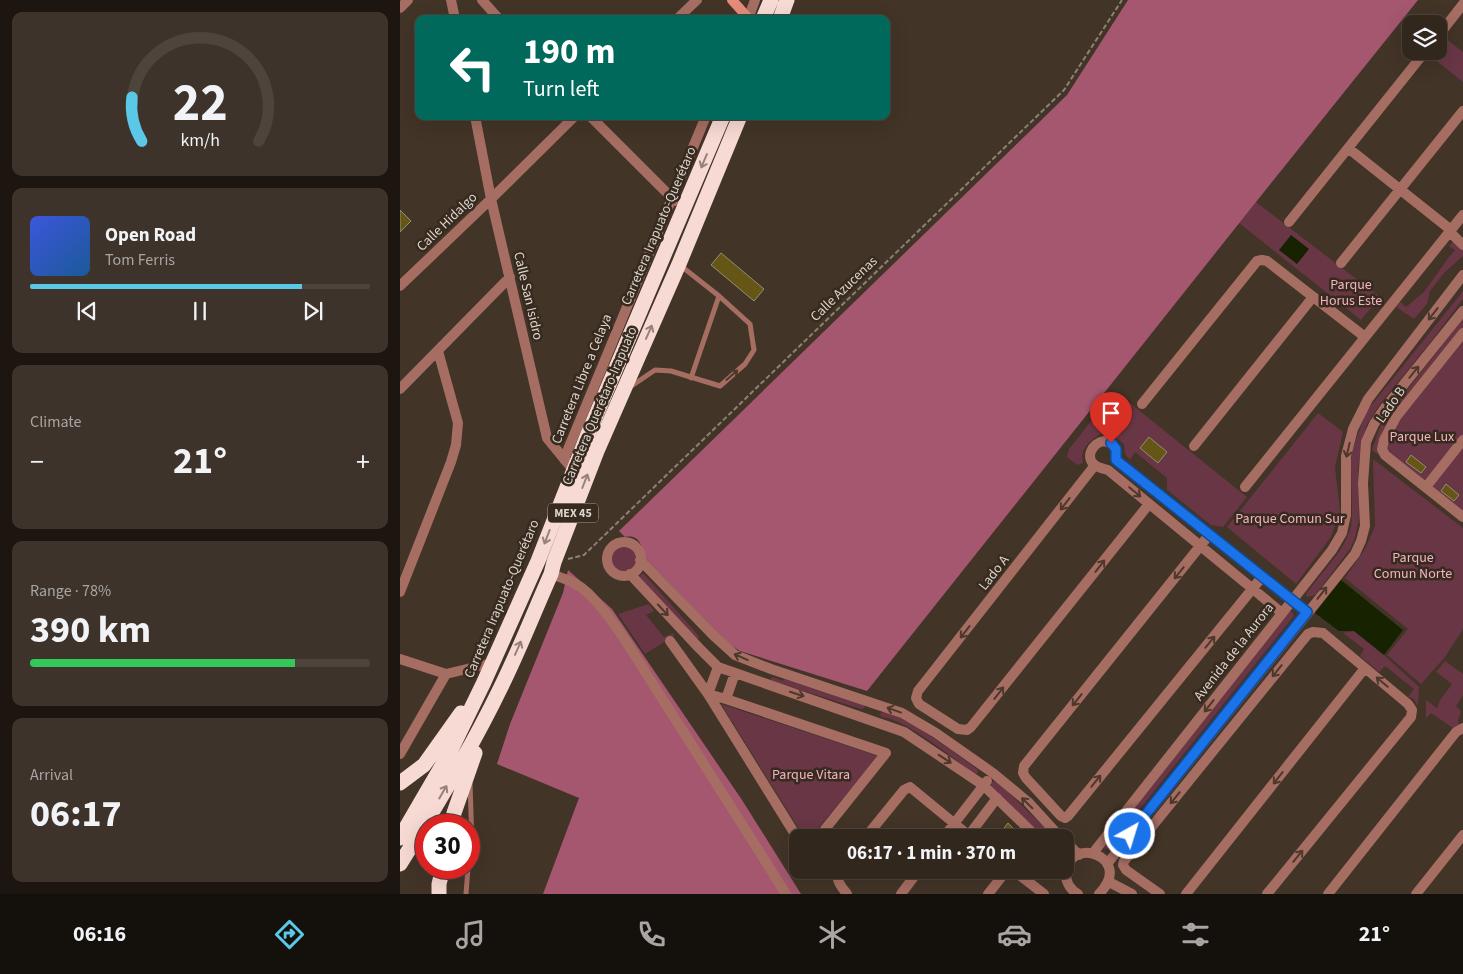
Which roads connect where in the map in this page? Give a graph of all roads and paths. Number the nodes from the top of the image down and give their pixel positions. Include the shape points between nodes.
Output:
1 (408, 0) edge
2 (451, 0) edge
3 (482, 0) edge
4 (697, 0) edge
5 (732, 0) edge
6 (755, 0) edge
7 (771, 0) edge
8 (787, 0) edge
9 (1122, 0) edge
10 (1463, 4) edge
11 (400, 8) edge
12 (454, 15) edge
13 (496, 15) edge
14 (682, 15) edge
15 (749, 15) edge
16 (752, 15) edge
17 (755, 15) edge
18 (781, 15) edge
19 (1447, 25) edge
20 (1418, 60) edge
21 (1463, 111) edge
22 (476, 120) edge
23 (570, 120) edge
24 (594, 120) edge
25 (704, 120) edge
26 (721, 120) edge
27 (738, 120) edge
28 (1348, 148) junction
29 (1400, 189) junction
30 (672, 197) junction
31 (491, 199) junction
32 (683, 208) junction
33 (1463, 216) edge
34 (1289, 222) dead end
35 (1450, 231) junction
36 (1463, 245) edge
37 (1341, 263) dead end
38 (679, 264) junction
39 (1463, 275) edge
40 (510, 277) junction
41 (400, 286) edge
42 (719, 296) junction
43 (1313, 297) junction
44 (1463, 311) edge
45 (1463, 333) edge
46 (1365, 337) junction
47 (438, 351) junction
48 (691, 378) junction
49 (400, 389) edge
50 (622, 394) junction
51 (1142, 404) dead end
52 (588, 434) junction
53 (572, 439) junction
54 (1463, 440) edge
55 (551, 443) junction
56 (1194, 446) dead end
57 (564, 459) junction
58 (1095, 465) junction
59 (574, 471) junction
60 (1245, 487) dead end
61 (1426, 487) junction
62 (1149, 504) junction
63 (1463, 517) edge
64 (1209, 535) junction
65 (1200, 546) junction
66 (640, 560) junction
67 (552, 568) junction
68 (630, 574) junction
69 (1262, 577) junction
70 (1252, 589) junction
71 (400, 592) edge
72 (1292, 601) junction
73 (1307, 612) junction
74 (1282, 613) junction
75 (712, 635) junction
76 (670, 642) dead end
77 (699, 648) junction
78 (400, 659) edge
79 (492, 663) junction
80 (718, 667) junction
81 (1365, 668) junction
82 (735, 673) junction
83 (446, 674) junction
84 (484, 682) junction
85 (500, 688) junction
86 (708, 694) junction
87 (726, 699) junction
88 (878, 704) junction
89 (873, 720) junction
90 (1463, 728) edge
91 (400, 754) edge
92 (468, 769) junction
93 (993, 773) junction
94 (400, 783) edge
95 (983, 785) junction
96 (997, 798) junction
97 (454, 814) edge
98 (471, 814) edge
99 (955, 823) junction
100 (792, 829) edge
101 (825, 829) edge
102 (873, 829) edge
103 (951, 829) edge
104 (962, 829) edge
105 (976, 829) edge
106 (1029, 829) edge
107 (1053, 829) edge
108 (1463, 835) edge
109 (400, 838) edge
110 (1074, 849) edge
111 (1093, 853) junction
112 (1079, 854) junction
113 (1074, 858) edge
114 (400, 864) edge
115 (1107, 864) junction
116 (440, 879) edge
117 (467, 879) edge
118 (838, 879) edge
119 (912, 879) edge
120 (1000, 879) edge
121 (1025, 879) edge
122 (1066, 879) edge
123 (1108, 882) junction
124 (439, 894) edge
125 (466, 894) edge
126 (786, 894) edge
127 (847, 894) edge
128 (901, 894) edge
129 (988, 894) edge
130 (1044, 894) edge
131 (1078, 894) edge
132 (1099, 894) edge
133 (1132, 894) edge
134 (1160, 894) edge
135 (1186, 894) edge
136 (1267, 894) edge
137 (1328, 894) edge
138 (1416, 894) edge

1 - 11 street
2 - 12 street
3 - 13 street
4 - 14 street
5 - 15 street
6 - 16 street
7 - 17 highway
8 - 18 highway
9 - 67 path, Calle Azucenas via 1064,90 584,555
10 - 19 street
20 - 28 street
21 - 29 street
22 - 31 street, Calle San Isidro
23 - 31 street, Calle Hidalgo
24 - 30 street
25 - 30 street, Carretera Libre a Celaya
26 -> 32 highway, Carretera Irapuato-Querétaro / MEX 45
27 - 38 highway, Carretera Querétaro-Irapuato / MEX 45
28 - 29 street
28 - 34 street
29 - 35 street
29 - 37 street
30 - 32 street
30 - 53 street, Carretera Libre a Celaya
31 - 40 street, Calle San Isidro
31 - 41 street, Calle Hidalgo
32 - 52 highway, Carretera Irapuato-Querétaro / MEX 45
33 - 35 street
35 - 36 street
35 - 46 street
38 - 42 lane
50 -> 38 highway, Carretera Querétaro-Irapuato / MEX 45
39 -> 72 street, Avenida de la Aurora via 1368,399 1353,429 1346,456 1346,515 1342,534
40 - 47 street
40 - 55 street, Calle San Isidro via 547,438
42 - 48 lane
48 -> 42 lane via 720,386 746,364 754,350 750,324
43 - 46 street
43 - 51 street via 1267,261 1257,261
43 - 56 street
73 -> 44 street via 1355,554 1361,541 1365,526 1363,483 1366,442 1374,424
45 - 61 street, Lado B via 1396,417 1382,446 1385,455
46 - 60 street
47 - 49 street
47 - 71 street via 458,423 456,445
48 - 50 lane via 655,370
67 -> 50 highway, Carretera Querétaro-Irapuato / MEX 45
52 - 53 street
52 - 59 highway, Carretera Irapuato-Querétaro / MEX 45
53 - 55 street
53 - 57 street, Carretera Libre a Celaya
54 - 61 street
55 - 57 street, Calle San Isidro
57 - 59 street, Calle San Isidro
58 -> 62 street via 1108,470
58 -> 62 street, Lado A via 918,691 916,698 919,704 958,729 971,727
58 - 64 street via 1090,456 1094,444 1104,441 1113,444 1116,460
59 -> 79 highway, Carretera Irapuato-Querétaro / MEX 45
61 - 63 street, Lado B
62 - 65 street
64 - 65 street
64 - 69 street
65 - 70 street
65 -> 70 street via 1024,766 1026,778 1061,816 1068,816
66 - 68 street
66 - 68 street via 638,550 631,544 621,542 609,551 607,561 611,570 620,575
66 - 75 street
85 -> 67 highway, Carretera Querétaro-Irapuato / MEX 45
67 - 126 street via 582,588 614,625
68 -> 77 street
69 - 70 street
69 - 72 street
70 - 74 street
72 - 73 street
72 - 74 street, Avenida de la Aurora
73 - 115 street
74 -> 111 street, Avenida de la Aurora
75 - 77 street
88 -> 75 street via 740,657
76 - 86 street
77 - 80 street
78 - 83 street
79 - 83 street
79 - 84 highway, Carretera Irapuato-Querétaro / MEX 45
80 - 82 street
80 - 86 street
81 -> 134 street via 1323,633 1308,634 1124,861 1126,870
81 -> 135 street
136 -> 81 street via 1411,717 1412,710 1408,704
82 - 87 street
82 -> 89 street
83 - 91 street
84 - 94 highway via 424,765
84 - 109 highway, Carretera Irapuato-Querétaro / MEX 45 via 450,752
85 - 92 highway
114 -> 85 highway, Carretera Querétaro-Irapuato / MEX 45 via 457,769
86 - 87 street
86 - 100 street
87 - 101 street via 886,753
88 - 89 street
93 -> 88 street via 910,717
89 -> 95 street via 904,732
90 - 137 street via 1456,732
92 - 97 highway
92 - 98 lane
93 - 95 street
107 -> 93 street via 1028,802
95 - 96 street
95 - 99 street
96 - 105 street
96 - 106 street
99 - 102 street via 907,787
99 - 103 street
99 - 104 street
108 - 138 street
110 - 112 street
111 - 112 street
111 - 115 street
112 - 113 street
115 - 123 street
116 - 124 highway
117 - 125 lane
118 - 127 street
119 - 128 street
120 - 129 street
121 - 130 street
122 - 131 street
123 - 132 street
123 - 133 street

